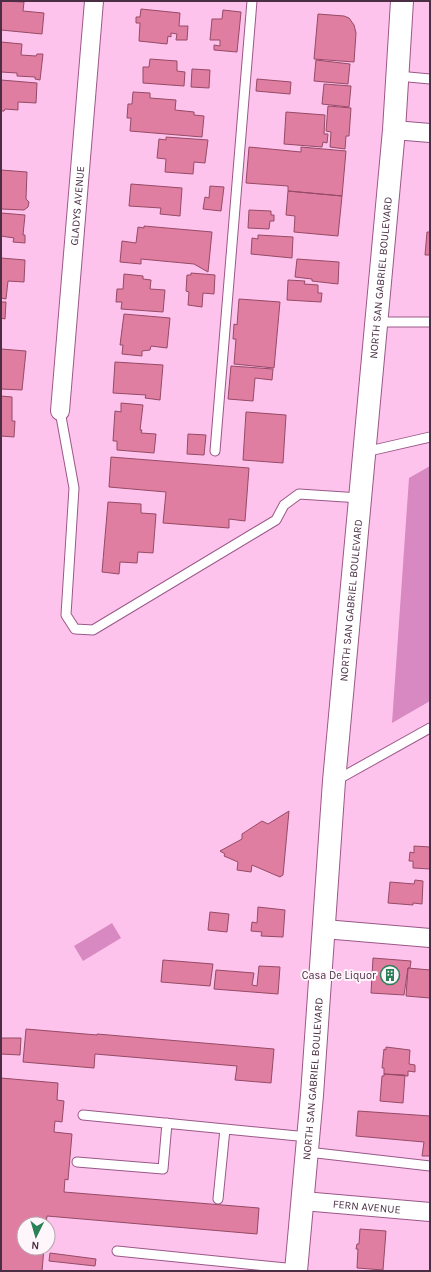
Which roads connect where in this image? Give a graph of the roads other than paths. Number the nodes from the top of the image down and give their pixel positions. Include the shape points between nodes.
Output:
1 (94, 1) edge
2 (252, 1) edge
3 (402, 1) edge
4 (398, 76) junction
5 (430, 79) edge
6 (394, 130) junction
7 (430, 133) edge
8 (377, 322) junction
9 (430, 322) edge
10 (60, 411) joint
11 (430, 437) edge
12 (215, 451) dead end
13 (364, 452) junction
14 (360, 498) junction
15 (430, 728) edge
16 (334, 781) junction
17 (324, 929) junction
18 (430, 938) edge
19 (83, 1115) dead end
20 (167, 1123) junction
21 (225, 1129) junction
22 (308, 1144) junction
23 (77, 1162) dead end
24 (430, 1166) edge
25 (218, 1199) dead end
26 (303, 1201) junction
27 (430, 1212) edge
28 (117, 1251) dead end
29 (296, 1270) edge

1 - 10 street, GLADYS AVENUE
2 - 12 lane
3 - 4 main road, NORTH SAN GABRIEL BOULEVARD
4 - 5 lane
4 - 6 main road, NORTH SAN GABRIEL BOULEVARD
6 - 7 street
6 - 8 main road, NORTH SAN GABRIEL BOULEVARD
8 - 9 lane
8 - 13 main road, NORTH SAN GABRIEL BOULEVARD
10 - 14 lane via 74,488 66,615 75,630 93,630 276,520 284,505 299,494
11 - 13 lane
13 - 14 main road, NORTH SAN GABRIEL BOULEVARD
14 - 16 main road, NORTH SAN GABRIEL BOULEVARD
15 - 16 lane
16 - 17 main road, NORTH SAN GABRIEL BOULEVARD
17 - 18 street
17 - 22 main road, NORTH SAN GABRIEL BOULEVARD
19 - 20 lane
20 - 21 lane
20 - 23 lane via 163,1169
21 - 22 lane
21 - 25 lane
22 - 24 lane
22 - 26 main road, NORTH SAN GABRIEL BOULEVARD
26 - 27 street, FERN AVENUE
26 - 29 main road, NORTH SAN GABRIEL BOULEVARD
28 - 29 lane

